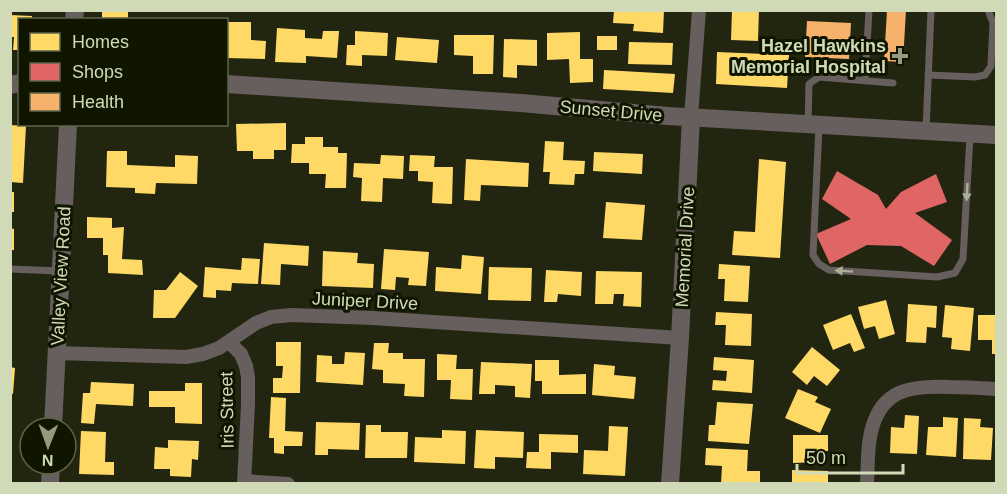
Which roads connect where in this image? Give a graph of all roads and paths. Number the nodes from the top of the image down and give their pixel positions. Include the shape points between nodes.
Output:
1 (699, 10) edge
2 (869, 10) edge
3 (931, 10) edge
4 (988, 10) edge
5 (928, 75) junction
6 (865, 81) junction
7 (893, 83) dead end
8 (228, 84) edge
9 (691, 117) junction
10 (814, 124) junction
11 (68, 126) edge
12 (926, 131) junction
13 (970, 133) junction
14 (996, 135) edge
15 (10, 269) edge
16 (61, 271) junction
17 (680, 338) junction
18 (229, 342) junction
19 (57, 352) junction
20 (996, 389) edge
21 (54, 416) edge
22 (244, 482) edge
23 (288, 483) edge
24 (670, 483) edge
25 (867, 483) edge

1 - 9 street, Memorial Drive
2 - 6 lane
3 - 5 lane
4 - 5 lane via 993,23 991,66 985,75
5 - 12 lane
6 - 7 lane
6 - 10 lane via 819,77 809,84
8 - 9 street, Sunset Drive
9 - 10 street, Sunset Drive
9 - 17 street, Memorial Drive
10 - 12 street, Sunset Drive
13 -> 10 lane via 963,259 955,273 937,278 829,270 819,264 813,255
11 - 16 street, Valley View Road
12 - 13 street, Sunset Drive
13 - 14 street, Sunset Drive
15 - 16 lane
16 - 19 street, Valley View Road
17 - 18 street, Juniper Drive via 291,315 256,323
17 - 24 street, Memorial Drive
18 - 19 street, Juniper Drive via 186,357
18 - 22 street, Iris Street via 241,354 248,377
19 - 21 street, Valley View Road
20 - 25 street via 928,386 897,393 884,404 871,432
22 - 23 street

